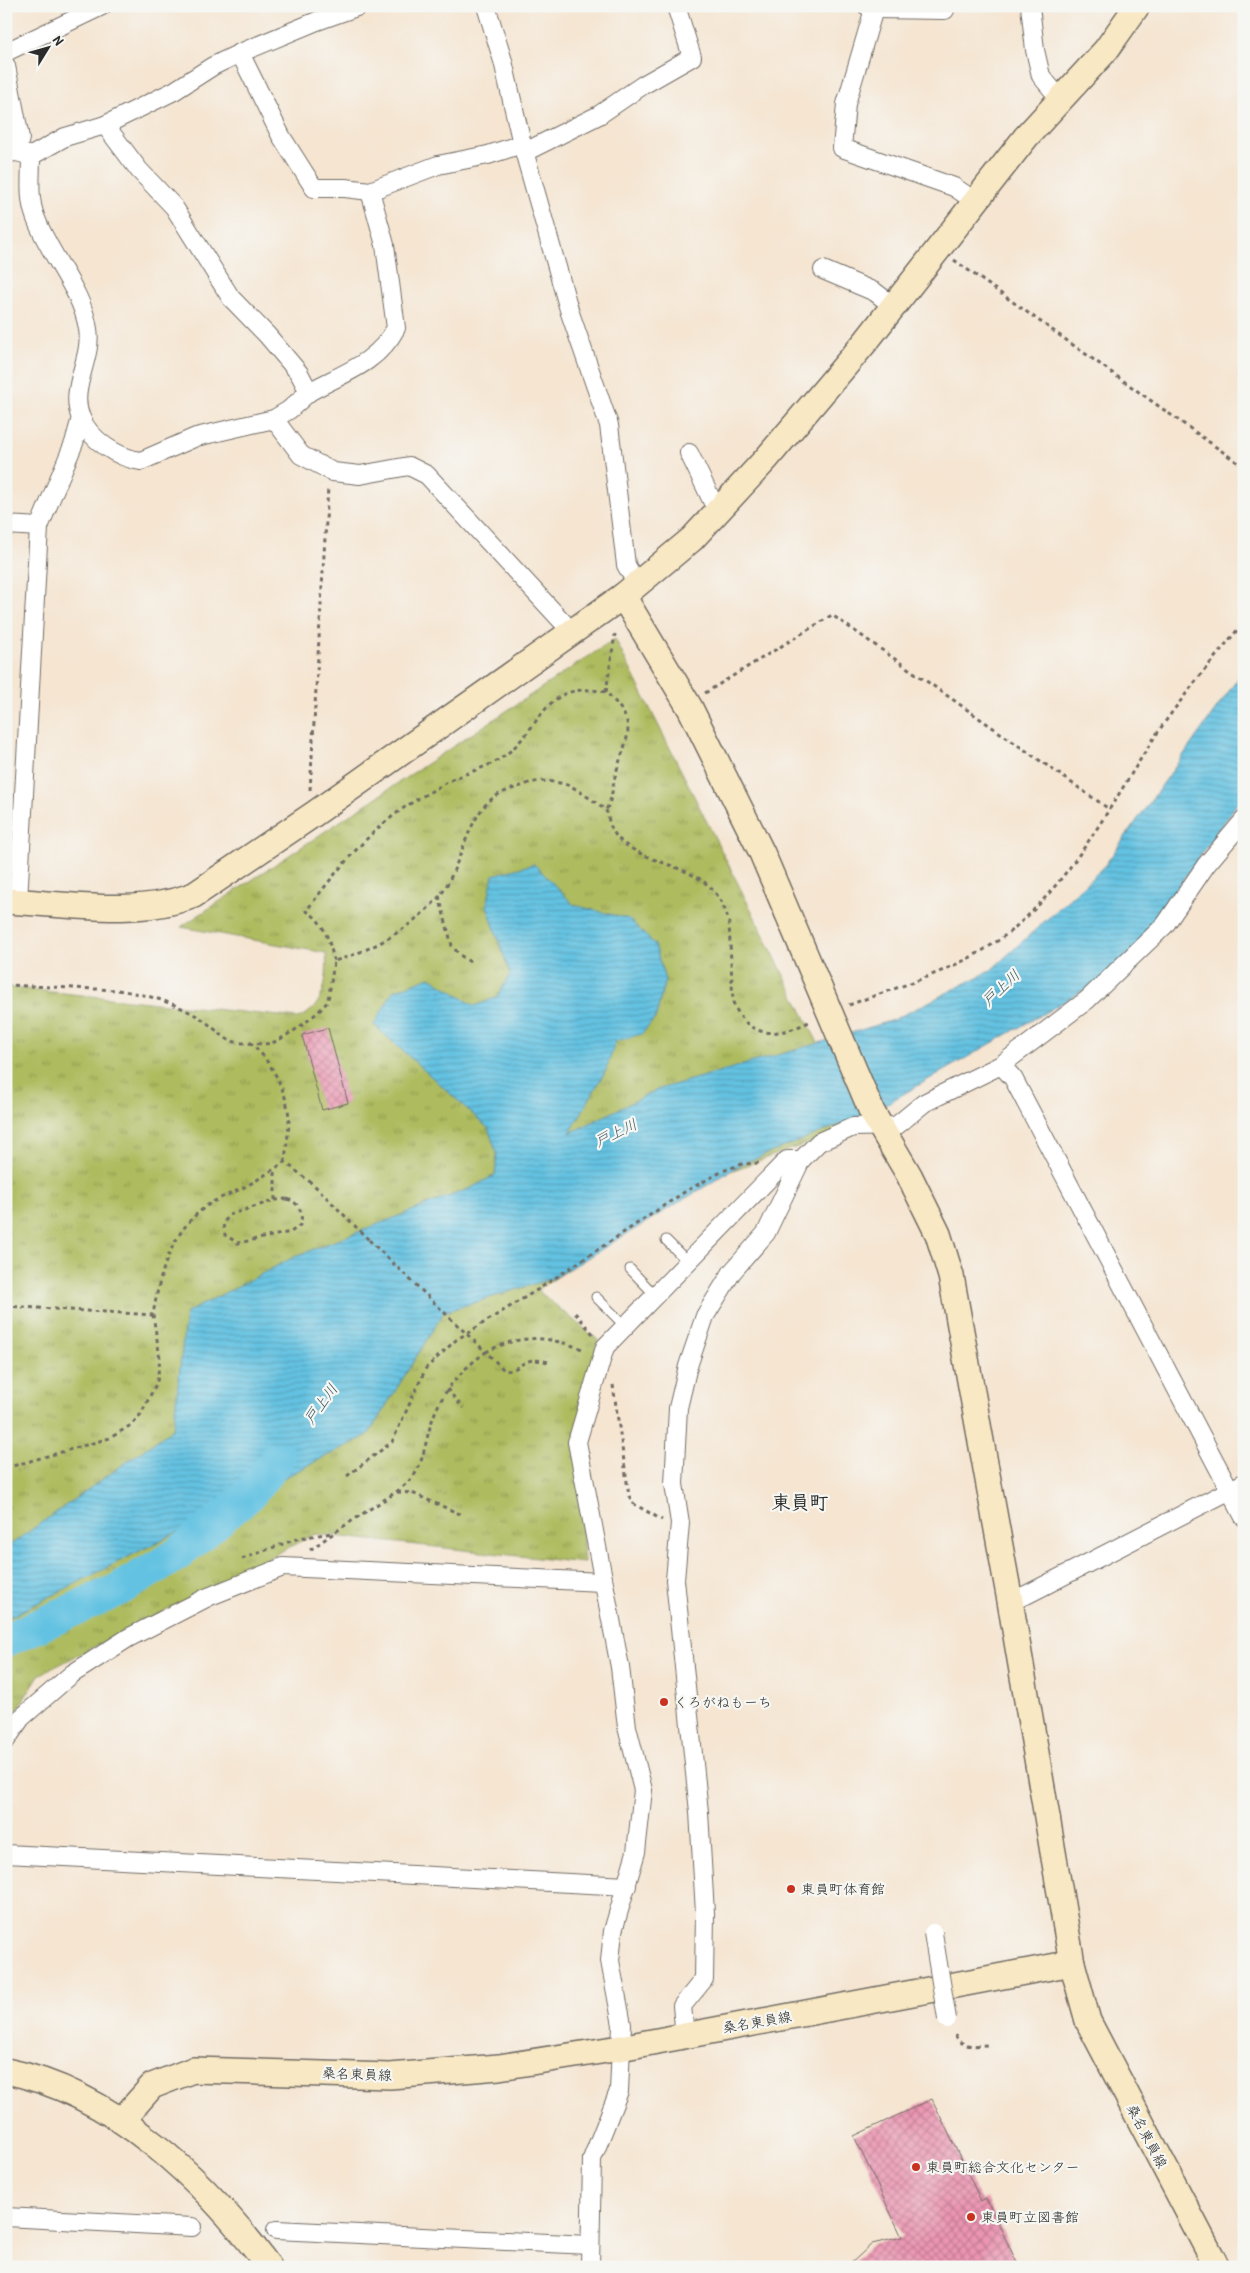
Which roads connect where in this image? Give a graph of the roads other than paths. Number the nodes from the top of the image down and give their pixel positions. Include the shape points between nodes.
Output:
1 (102, 6) edge
2 (359, 6) edge
3 (486, 6) edge
4 (676, 6) edge
5 (1030, 6) edge
6 (1137, 6) edge
7 (871, 8) edge
8 (944, 10) dead end
9 (6, 52) edge
10 (240, 53) junction
11 (6, 66) edge
12 (1060, 99) junction
13 (106, 125) junction
14 (523, 148) junction
15 (18, 153) edge
16 (370, 191) junction
17 (975, 201) junction
18 (823, 270) dead end
19 (893, 306) junction
20 (309, 392) junction
21 (80, 418) junction
22 (274, 419) junction
23 (690, 454) dead end
24 (718, 513) junction
25 (6, 525) edge
26 (39, 527) junction
27 (630, 590) junction
28 (573, 633) junction
29 (1244, 820) edge
30 (12, 901) edge
31 (1000, 1065) junction
32 (876, 1120) junction
33 (794, 1160) junction
34 (666, 1240) dead end
35 (688, 1262) junction
36 (630, 1270) dead end
37 (655, 1295) junction
38 (596, 1297) dead end
39 (625, 1326) junction
40 (1237, 1486) edge
41 (1244, 1517) edge
42 (602, 1582) junction
43 (1010, 1601) junction
44 (6, 1740) edge
45 (6, 1854) edge
46 (627, 1886) junction
47 (933, 1933) dead end
48 (1072, 1963) junction
49 (947, 2018) road end
50 (685, 2036) junction
51 (620, 2048) junction
52 (6, 2071) edge
53 (122, 2120) junction
54 (6, 2217) edge
55 (192, 2227) dead end
56 (276, 2230) dead end
57 (589, 2245) junction
58 (269, 2267) edge
59 (590, 2267) edge
60 (1217, 2267) edge

1 - 9 street
2 - 10 street
3 - 14 street via 503,61
4 - 14 street via 692,57 599,115
5 - 12 street via 1041,76
6 - 12 street via 1106,50
7 - 8 street
7 - 17 street via 846,104 842,148 954,187
10 - 13 street
10 - 16 street via 281,136 314,188
11 - 15 street via 20,138
12 - 17 street
13 - 15 street
13 - 20 street via 139,170 174,207 231,298 268,335 299,373
14 - 16 street via 438,165
14 - 27 street via 570,313 610,425
15 - 21 street via 35,217 87,321 89,346 78,391
16 - 20 street via 385,245 396,328 371,360
17 - 19 street
18 - 19 street via 875,292
19 - 24 street via 808,412
20 - 22 street
21 - 22 street via 89,431 114,452 140,461 196,437
21 - 26 street via 74,443
22 - 28 street via 301,455 333,472 360,476 409,466 427,475
23 - 24 street
24 - 27 street
25 - 26 street
26 - 30 street
27 - 28 street
27 - 32 street via 762,853
28 - 30 street via 209,886 178,901 149,907
29 - 31 street via 1206,865 1165,925 1087,1000
31 - 32 street via 924,1103 896,1126
31 - 40 street via 1013,1078
32 - 33 street via 819,1142
32 - 43 street via 910,1175 934,1225 951,1276
33 - 35 street
33 - 50 street via 766,1233 732,1272 705,1316 678,1408 674,1484 680,1524 675,1580 699,1812 705,1912 704,1979 682,2006
34 - 35 lane
35 - 37 street
36 - 37 lane
37 - 39 street
38 - 39 lane
39 - 42 street via 605,1347 577,1442
40 - 41 street
40 - 43 street
42 - 44 street via 283,1567 208,1597 128,1638 72,1674 21,1718
42 - 46 street via 620,1667 627,1727 643,1790 636,1852
43 - 48 street
45 - 46 street
46 - 51 street via 613,1931 610,1961 622,2025
47 - 49 street, bridge
48 - 50 street, 桑名東員線
48 - 60 street, 桑名東員線 via 1088,2021
50 - 51 street, 桑名東員線
51 - 53 street, 桑名東員線 via 499,2067 390,2076 193,2070 152,2086
51 - 57 street via 619,2091 592,2159
52 - 53 street via 67,2089
53 - 58 street via 220,2205
54 - 55 street
56 - 57 street
57 - 59 street

